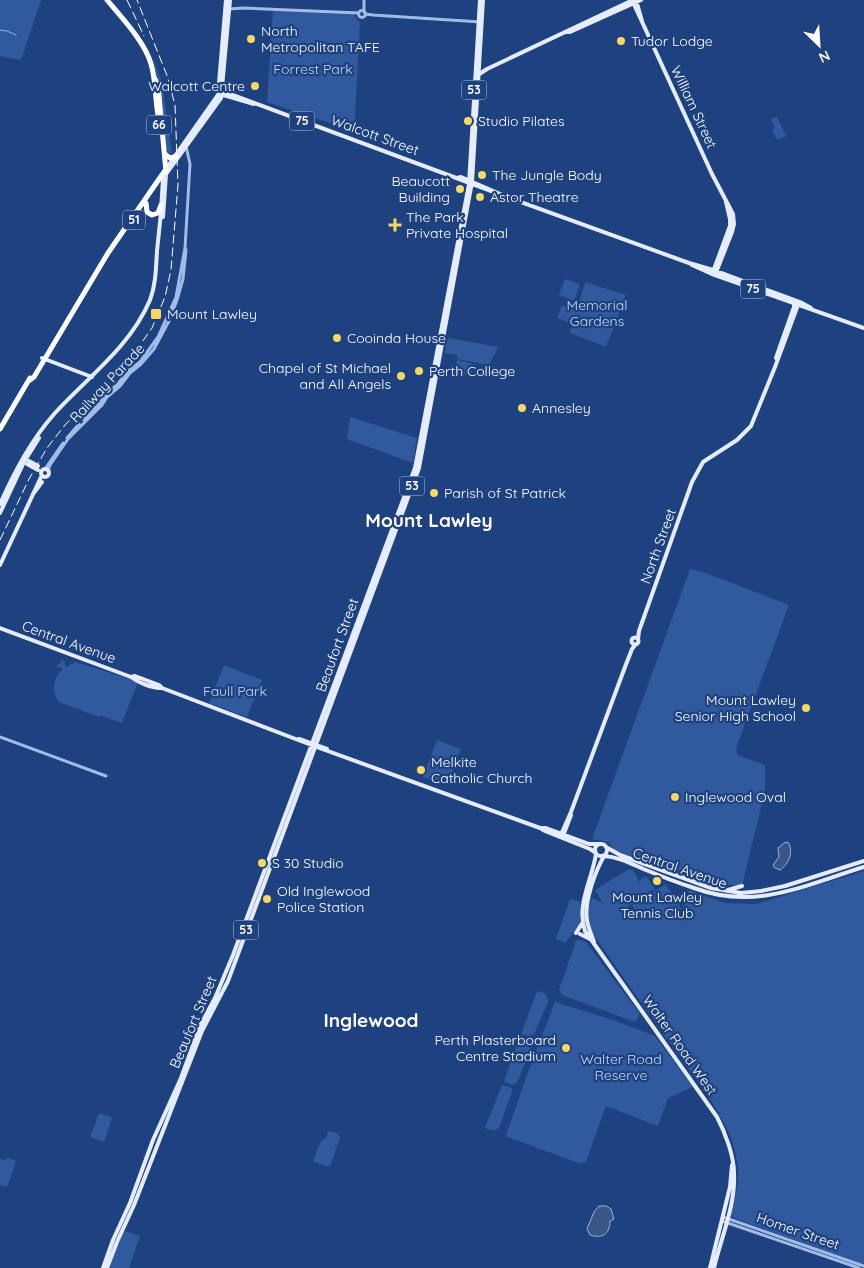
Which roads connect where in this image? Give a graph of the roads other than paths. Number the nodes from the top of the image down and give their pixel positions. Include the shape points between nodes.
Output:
1 (107, 0) edge
2 (111, 0) edge
3 (228, 0) edge
4 (364, 0) edge
5 (481, 0) edge
6 (635, 1) edge
7 (228, 7) junction
8 (362, 14) junction
9 (121, 16) junction
10 (480, 22) junction
11 (477, 68) junction
12 (487, 69) junction
13 (478, 75) junction
14 (154, 76) junction
15 (220, 92) junction
16 (186, 146) junction
17 (165, 153) junction
18 (178, 155) junction
19 (188, 156) junction
20 (165, 174) junction
21 (470, 183) junction
22 (146, 202) junction
23 (161, 205) junction
24 (158, 258) junction
25 (104, 261) junction
26 (714, 273) junction
27 (797, 303) junction
28 (864, 328) edge
29 (43, 358) junction
30 (92, 377) junction
31 (0, 429) edge
32 (25, 461) junction
33 (43, 471) junction
34 (0, 504) edge
35 (0, 512) edge
36 (0, 564) edge
37 (0, 628) edge
38 (0, 737) edge
39 (313, 745) junction
40 (106, 776) dead end
41 (562, 836) junction
42 (601, 844) junction
43 (606, 847) junction
44 (596, 854) junction
45 (604, 856) junction
46 (864, 861) edge
47 (864, 866) edge
48 (668, 873) junction
49 (670, 879) junction
50 (723, 891) junction
51 (752, 892) junction
52 (583, 922) junction
53 (587, 930) junction
54 (590, 939) junction
55 (595, 944) junction
56 (725, 1220) junction
57 (864, 1266) edge
58 (103, 1268) edge
59 (107, 1268) edge
60 (712, 1268) edge
61 (859, 1268) edge

1 - 9 highway, 66
2 - 9 highway, 66
3 - 7 main road, 51
4 - 8 street
5 - 10 main road, Beaufort Street / 53
6 - 12 main road
6 - 26 main road, William Street via 733,214 734,224
7 - 8 street
7 - 15 main road, 51
8 - 10 street
9 - 14 highway, 66 via 143,48
10 - 11 main road, Beaufort Street / 53
11 - 12 main road
11 - 13 main road, Beaufort Street / 53
11 - 21 main road, Beaufort Street / 53
12 - 13 main road
13 - 21 main road, Beaufort Street / 53
14 - 17 highway, 66 via 158,85
14 - 20 highway, 66
15 - 16 main road, 51 via 219,102
15 - 18 main road, 51
15 - 21 main road, Walcott Street / 75
16 - 18 main road, 51
16 - 19 street, Railway Parade
17 - 18 highway via 170,158
17 - 20 highway, 66
18 - 19 street
18 - 20 main road, 51
19 - 33 street, Railway Parade via 185,248 176,297 158,337 140,362 66,438
20 - 22 highway, 51
20 - 23 main road
20 - 24 main road
20 - 25 highway, 51
21 - 26 main road, Walcott Street / 75
21 - 39 main road, Beaufort Street / 53 via 419,468
22 - 23 highway via 147,212 152,215 158,213
22 - 25 highway, 51
23 - 24 main road
24 - 30 main road via 150,298 140,320
25 - 29 highway, 51
26 - 27 main road, Walcott Street / 75
27 - 28 main road, Walcott Street / 75
27 - 41 main road, North Street via 751,426 737,440 710,456 692,482 636,638 638,641 634,643
29 - 30 main road
29 - 31 highway, 51
30 - 32 main road via 61,408
32 - 33 main road, bridge
32 - 34 main road
32 - 35 main road
33 - 36 main road, Railway Parade
37 - 39 main road, Central Avenue
38 - 40 street
39 - 41 main road, Central Avenue
39 - 58 main road, Beaufort Street / 53 via 227,972 200,1026
39 - 59 main road, Beaufort Street / 53 via 228,982 202,1031
41 - 42 main road, Central Avenue
41 - 44 main road, Central Avenue
42 - 43 main road
42 - 44 main road via 595,848
43 - 45 main road via 608,852
43 - 48 main road, Central Avenue
44 - 45 main road
44 - 52 main road via 582,908
45 - 49 main road, Central Avenue via 621,859
45 - 53 main road via 587,906
46 - 51 main road, Central Avenue via 785,886
47 - 49 main road, Central Avenue via 780,893 749,898 712,894
48 - 49 main road
48 - 50 main road, Central Avenue
50 - 51 main road, Central Avenue
50 - 51 main road via 743,886
52 - 53 main road
52 - 54 main road via 578,933
53 - 54 main road, Walter Road West
53 - 55 main road, Walter Road West
54 - 55 main road, Walter Road West
55 - 56 main road, Walter Road West via 717,1118 728,1142 734,1170
56 - 57 street, Homer Street
56 - 60 main road, Walter Road West
56 - 61 street, Homer Street

